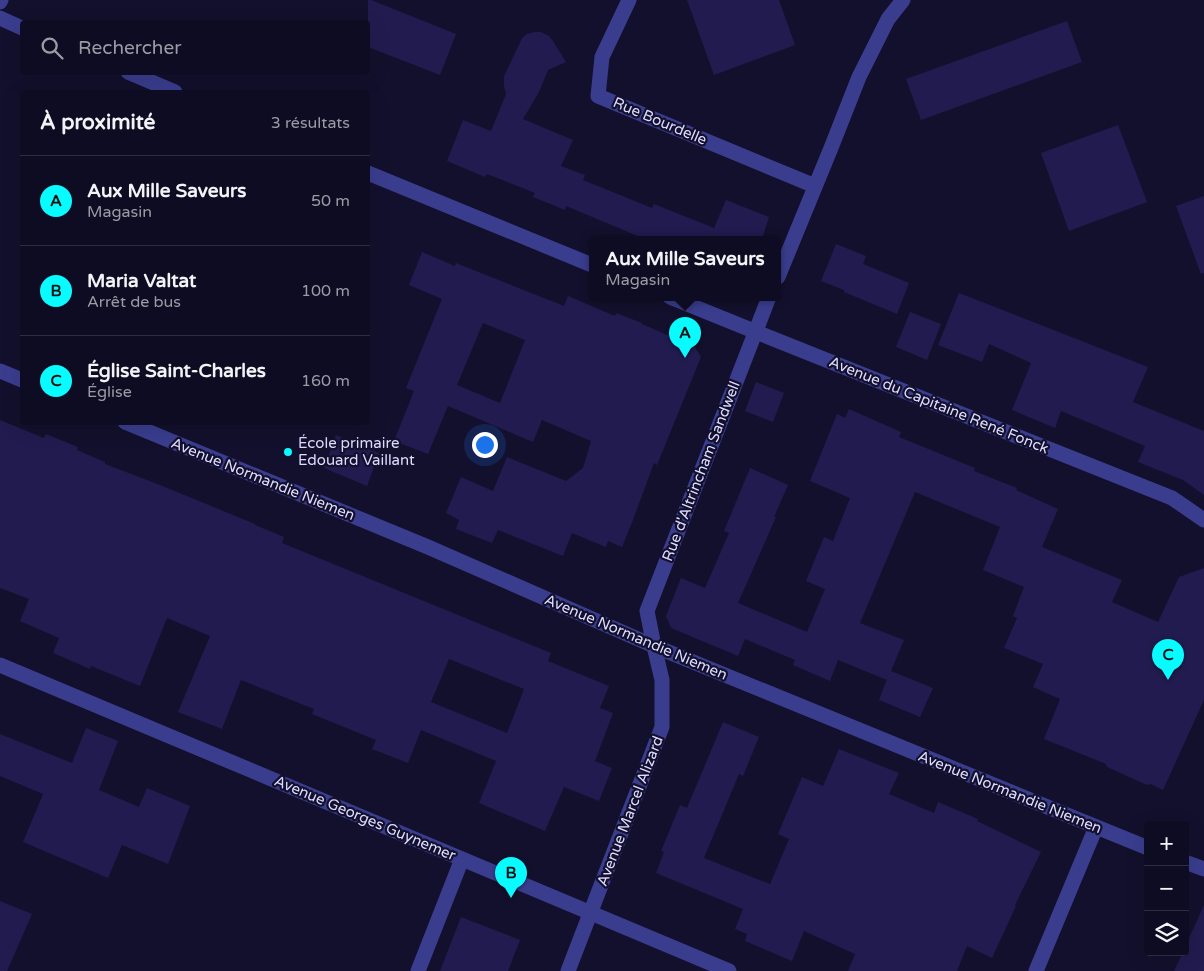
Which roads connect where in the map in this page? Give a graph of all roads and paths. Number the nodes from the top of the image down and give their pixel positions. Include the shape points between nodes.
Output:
1 (629, 0) edge
2 (903, 0) edge
3 (0, 18) edge
4 (20, 27) edge
5 (135, 75) edge
6 (170, 90) edge
7 (370, 174) edge
8 (815, 186) junction
9 (589, 264) edge
10 (781, 270) edge
11 (680, 301) edge
12 (767, 301) edge
13 (755, 331) junction
14 (0, 371) edge
15 (20, 379) edge
16 (133, 425) edge
17 (1204, 520) edge
18 (654, 646) junction
19 (0, 665) edge
20 (1096, 828) junction
21 (1144, 846) edge
22 (462, 859) junction
23 (1189, 863) edge
24 (1204, 869) edge
25 (591, 913) junction
26 (418, 971) edge
27 (568, 971) edge
28 (729, 971) edge
29 (1036, 971) edge

1 - 8 street, Rue Bourdelle via 602,57 598,96
2 - 8 street via 888,19 859,77
3 - 4 street
5 - 6 street
7 - 9 street
8 - 10 street
11 - 13 street, Avenue du Capitaine René Fonck
12 - 13 street, Rue d'Altrincham Sandwell
13 - 17 street, Avenue du Capitaine René Fonck via 1172,498
13 - 18 street, Rue d'Altrincham Sandwell via 647,611
14 - 15 street
16 - 18 street, Avenue Normandie Niemen via 428,547
18 - 20 street, Avenue Normandie Niemen
18 - 25 street, Avenue Marcel Alizard via 662,680 662,727
19 - 22 street, Avenue Georges Guynemer
20 - 21 street, Avenue Normandie Niemen
20 - 29 street
22 - 25 street, Avenue Georges Guynemer
22 - 26 street
23 - 24 street
25 - 27 street, Avenue Marcel Alizard
25 - 28 street, Avenue Georges Guynemer

